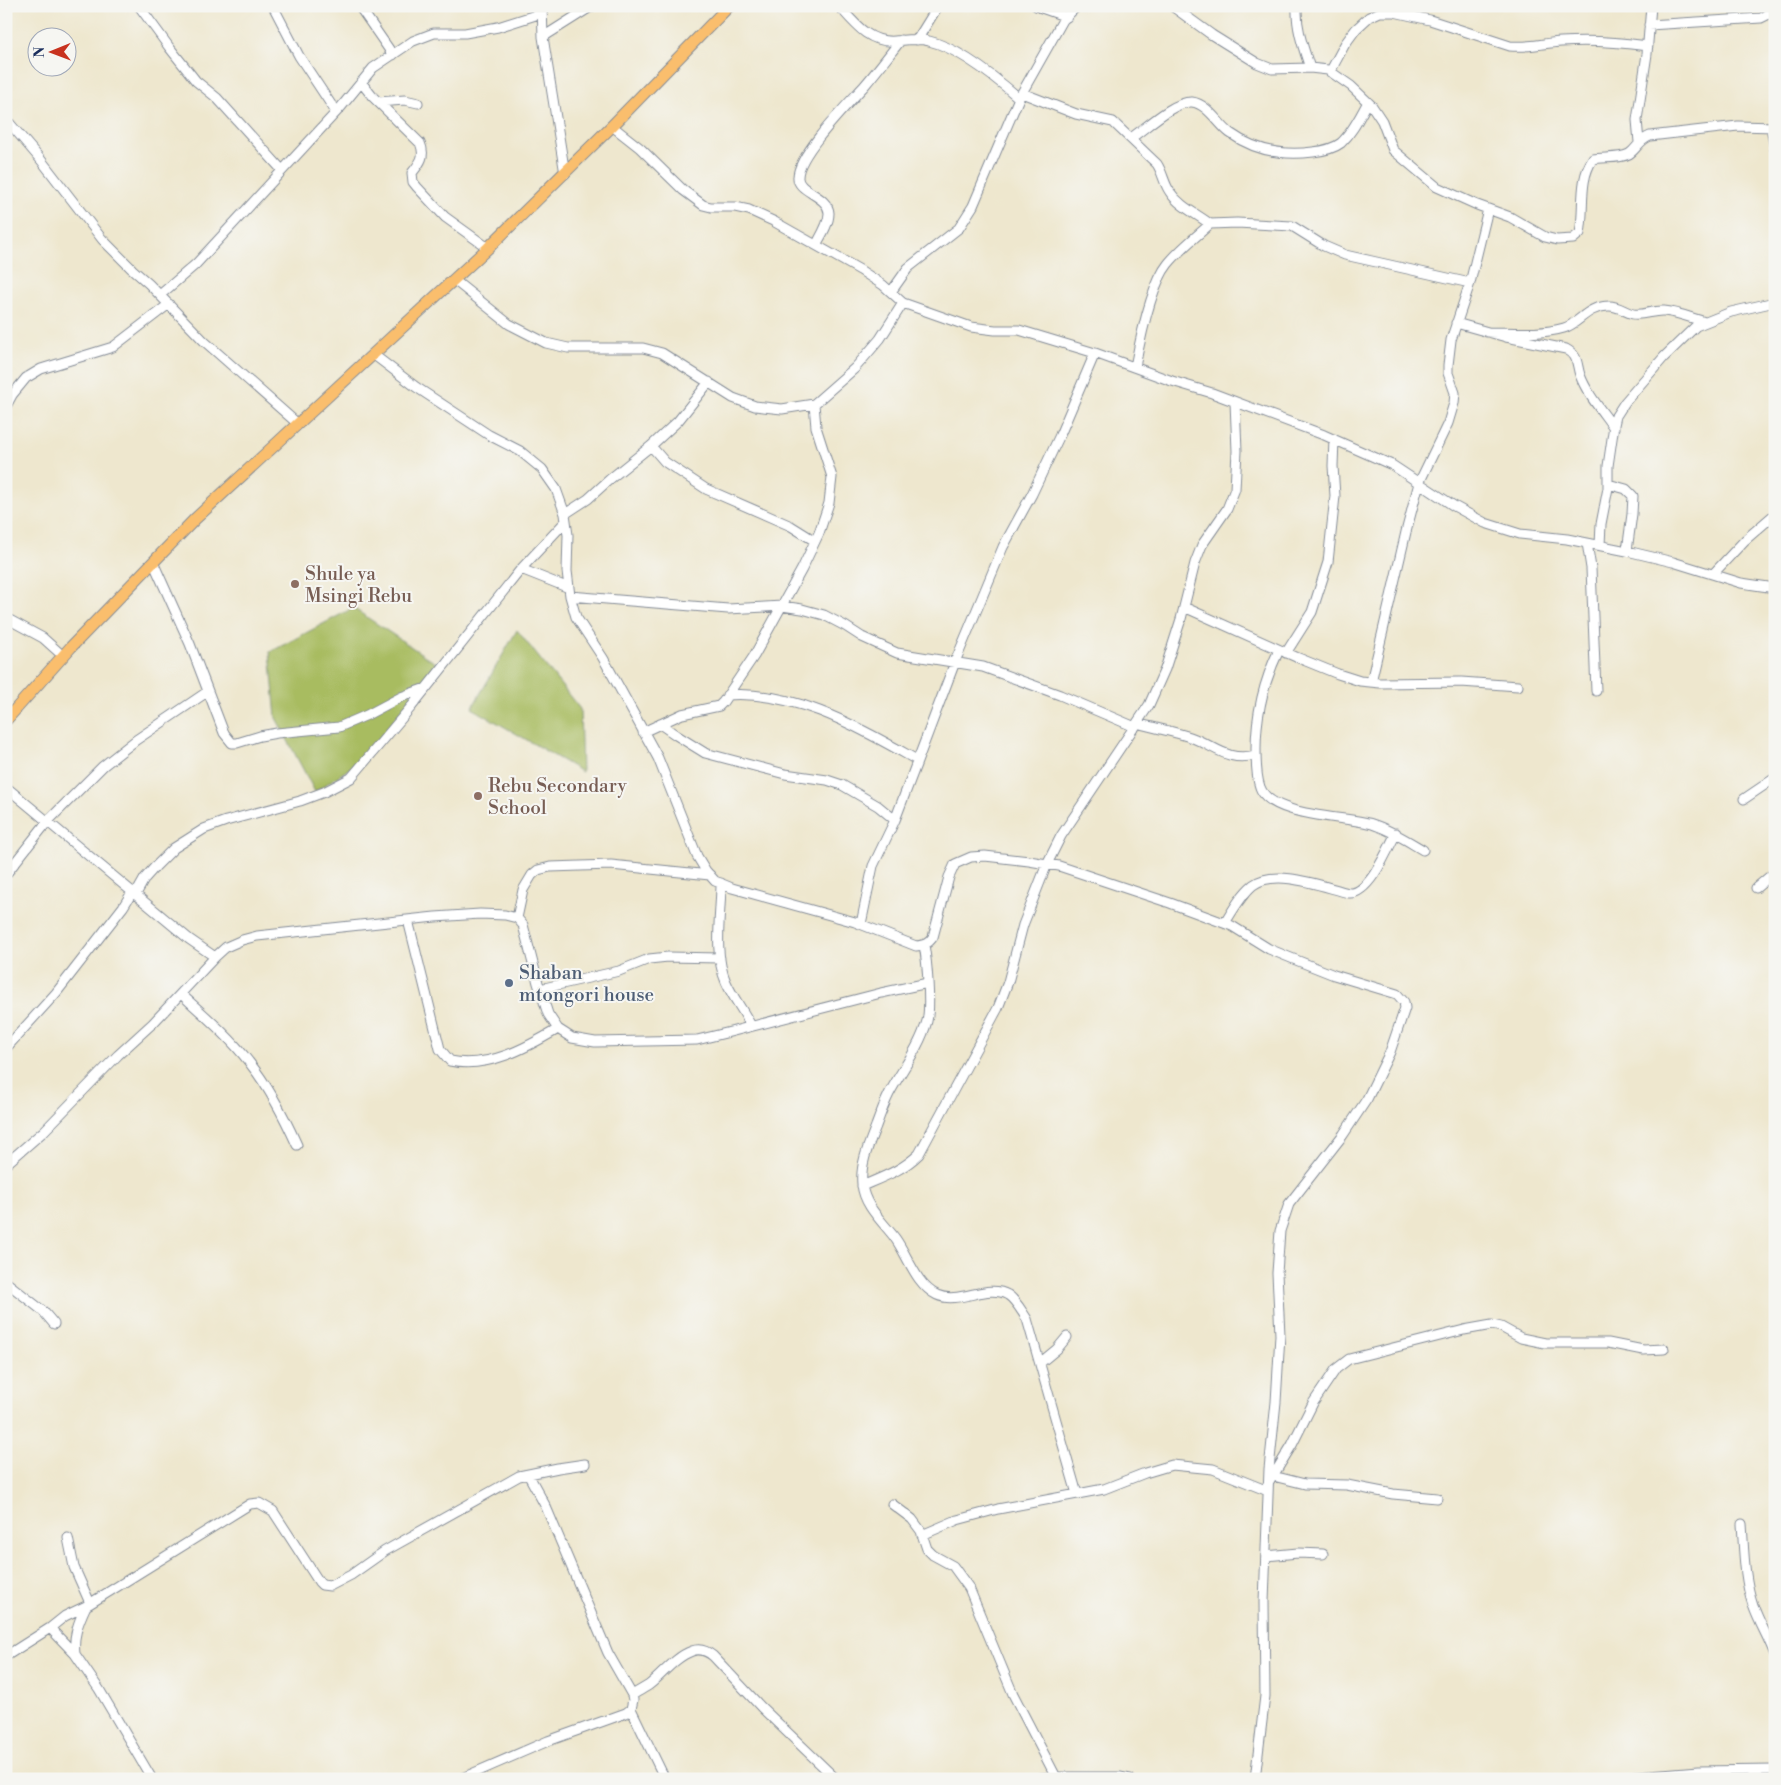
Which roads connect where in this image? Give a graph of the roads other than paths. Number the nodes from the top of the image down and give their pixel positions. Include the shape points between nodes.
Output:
1 (139, 6) edge
2 (273, 6) edge
3 (359, 6) edge
4 (592, 6) edge
5 (728, 6) edge
6 (839, 6) edge
7 (938, 6) edge
8 (1036, 6) edge
9 (1077, 6) edge
10 (1172, 6) edge
11 (1297, 6) edge
12 (1379, 6) edge
13 (1651, 6) edge
14 (1774, 6) edge
15 (542, 10) edge
16 (1374, 15) junction
17 (1067, 17) junction
18 (1649, 25) junction
19 (543, 37) junction
20 (901, 40) junction
21 (917, 40) junction
22 (1648, 46) junction
23 (393, 55) junction
24 (1310, 68) junction
25 (1330, 72) junction
26 (361, 82) junction
27 (1020, 95) junction
28 (378, 102) junction
29 (1368, 102) junction
30 (418, 104) dead end
31 (336, 112) junction
32 (6, 119) edge
33 (612, 126) junction
34 (1773, 127) edge
35 (1130, 138) junction
36 (1639, 142) junction
37 (1775, 149) edge
38 (282, 170) junction
39 (564, 174) junction
40 (1488, 209) junction
41 (1210, 224) junction
42 (816, 245) junction
43 (488, 248) junction
44 (454, 280) junction
45 (1470, 283) junction
46 (891, 292) junction
47 (160, 295) junction
48 (903, 302) junction
49 (1775, 302) edge
50 (169, 304) junction
51 (1704, 322) junction
52 (1456, 323) junction
53 (1487, 332) junction
54 (1095, 353) junction
55 (374, 355) junction
56 (1135, 367) junction
57 (709, 382) junction
58 (1235, 402) junction
59 (814, 404) junction
60 (6, 406) edge
61 (298, 424) junction
62 (1614, 428) junction
63 (1334, 439) junction
64 (651, 446) junction
65 (1419, 483) junction
66 (1608, 484) junction
67 (1775, 514) edge
68 (565, 518) junction
69 (815, 541) junction
70 (1587, 542) junction
71 (1600, 545) junction
72 (1627, 551) junction
73 (153, 562) junction
74 (521, 569) junction
75 (1713, 574) junction
76 (1775, 588) edge
77 (569, 592) junction
78 (782, 606) junction
79 (1184, 607) junction
80 (6, 618) edge
81 (1283, 652) junction
82 (63, 656) junction
83 (955, 662) junction
84 (1371, 682) junction
85 (1518, 686) dead end
86 (426, 688) junction
87 (1596, 691) dead end
88 (207, 692) junction
89 (727, 696) junction
90 (6, 720) edge
91 (660, 724) junction
92 (1136, 725) junction
93 (643, 732) junction
94 (1256, 755) junction
95 (918, 760) junction
96 (1775, 778) edge
97 (6, 787) edge
98 (1744, 799) dead end
99 (895, 820) junction
100 (47, 822) junction
101 (1396, 833) junction
102 (1422, 850) dead end
103 (1047, 864) junction
104 (1775, 872) edge
105 (6, 874) edge
106 (710, 875) junction
107 (721, 883) junction
108 (1756, 888) dead end
109 (134, 892) junction
110 (517, 918) junction
111 (408, 920) junction
112 (1225, 923) junction
113 (861, 924) junction
114 (924, 945) junction
115 (215, 957) junction
116 (720, 958) junction
117 (928, 983) junction
118 (540, 989) junction
119 (181, 994) junction
120 (751, 1026) junction
121 (558, 1029) junction
122 (6, 1048) edge
123 (297, 1145) dead end
124 (6, 1164) edge
125 (862, 1186) junction
126 (6, 1282) edge
127 (54, 1324) dead end
128 (1068, 1337) dead end
129 (1664, 1349) dead end
130 (1040, 1363) junction
131 (585, 1464) dead end
132 (528, 1474) junction
133 (1270, 1484) junction
134 (1077, 1494) junction
135 (1437, 1498) dead end
136 (892, 1504) dead end
137 (1742, 1524) dead end
138 (922, 1535) junction
139 (68, 1538) dead end
140 (1323, 1554) dead end
141 (1266, 1556) junction
142 (88, 1605) junction
143 (50, 1628) junction
144 (75, 1654) junction
145 (1775, 1655) edge
146 (6, 1656) edge
147 (632, 1695) junction
148 (631, 1709) junction
149 (1775, 1770) edge
150 (1745, 1774) edge
151 (1056, 1777) junction
152 (152, 1779) edge
153 (460, 1779) edge
154 (665, 1779) edge
155 (836, 1779) edge
156 (1032, 1779) edge
157 (1130, 1779) edge
158 (1254, 1779) edge
159 (1602, 1779) edge

1 - 38 street via 196,81 217,98
2 - 31 street via 299,56
3 - 23 street
4 - 19 street
5 - 33 main road
6 - 20 street via 862,32 878,41
7 - 21 street
8 - 17 street
9 - 17 street
10 - 24 street via 1264,66 1272,69
11 - 24 street via 1296,22
12 - 16 street
13 - 18 street
14 - 18 street via 1768,15 1761,18
15 - 19 street
15 - 23 street via 498,26 465,33 434,33 413,41
16 - 22 street via 1394,12 1430,20 1510,46 1588,41
16 - 25 street via 1356,29
17 - 27 street
18 - 22 street
19 - 39 street
20 - 21 street
20 - 42 street via 818,138 800,169 798,182 821,199 829,213
21 - 27 street via 929,40 950,49 985,69
22 - 36 street via 1637,120
23 - 26 street via 373,68
24 - 25 street
25 - 29 street
26 - 28 street
26 - 31 street
27 - 35 street via 1076,114 1113,122
27 - 46 street via 973,206 959,228 908,268
28 - 30 street via 405,100
28 - 43 street via 423,150 422,160 412,174 417,188 446,217
29 - 35 street via 1354,128 1340,144 1326,151 1280,154 1254,147 1192,102 1173,108
29 - 40 street via 1382,121 1393,150 1407,163 1437,187
31 - 38 street
32 - 47 street via 102,239
33 - 39 main road
33 - 42 street via 703,205 749,210
34 - 36 street via 1738,126 1650,136
34 - 37 street
35 - 41 street via 1157,164 1176,200
36 - 40 street via 1627,154 1594,159 1588,167 1582,224 1580,233 1573,239 1545,237 1510,217
38 - 47 street via 196,264
39 - 43 main road
40 - 45 street
41 - 45 street via 1292,226 1345,255
41 - 56 street via 1167,266 1158,283
42 - 46 street
43 - 44 main road
44 - 55 main road
44 - 57 street via 509,324 546,343 568,348 643,348 662,353
45 - 52 street
46 - 48 street
47 - 50 street
48 - 54 street via 971,327 1019,330
48 - 59 street via 856,368
49 - 51 street
50 - 60 street via 113,347 41,369 26,378
50 - 61 street via 225,361
51 - 53 street via 1664,311 1631,314 1609,306 1585,313 1566,328
51 - 62 street via 1696,326 1645,377 1616,416
52 - 53 street
52 - 65 street via 1448,365 1455,393 1454,403 1448,423
53 - 62 street via 1573,352 1580,375
54 - 56 street
54 - 83 street via 1052,452 1003,547
55 - 61 main road
55 - 68 street via 416,387 489,435 520,451 542,469 556,490
56 - 58 street
57 - 59 street via 733,398 755,406 782,409
57 - 64 street via 678,421
58 - 63 street
58 - 79 street via 1235,489 1227,509 1198,554
59 - 69 street via 816,427 832,477 829,503
61 - 73 main road
62 - 66 street
63 - 65 street via 1392,465
63 - 81 street via 1335,496 1328,562 1312,612
64 - 68 street
64 - 69 street via 665,462 706,489 791,526
65 - 70 street via 1485,523 1520,534
65 - 84 street
66 - 71 street
66 - 72 street via 1626,489 1632,496
67 - 75 street via 1744,540
68 - 74 street
68 - 77 street
69 - 78 street
70 - 71 street
70 - 87 street
71 - 72 street
72 - 75 street
73 - 82 main road
73 - 88 street via 190,644
74 - 77 street
74 - 86 street
75 - 76 street
77 - 78 street via 728,609
77 - 93 street via 576,617 603,658
78 - 83 street via 824,615 897,653
78 - 89 street
79 - 81 street
79 - 92 street via 1165,669 1149,706
80 - 82 street via 43,638
81 - 84 street via 1338,674
81 - 94 street via 1271,668 1262,691
82 - 90 main road
83 - 92 street via 983,667
83 - 95 street
84 - 85 street
86 - 88 street via 339,726 260,736 237,743 232,743 224,733
86 - 109 street via 351,778 300,801 204,829 174,848
88 - 100 street via 102,766
89 - 91 street via 719,706 692,711
89 - 95 street via 761,695 801,704 824,712
91 - 93 street
91 - 99 street via 705,753 842,785
92 - 94 street via 1187,736 1236,757
92 - 103 street via 1061,836
93 - 106 street via 658,758 697,856
94 - 101 street via 1260,788 1271,801 1307,814 1371,824
95 - 99 street
96 - 98 street
97 - 100 street
99 - 113 street via 873,866
100 - 105 street
100 - 109 street
101 - 102 street
101 - 112 street via 1372,877 1358,891 1348,893 1285,878 1267,879 1246,892
103 - 112 street
103 - 114 street via 985,856 971,857 955,864 933,937
103 - 125 street via 998,1008 919,1154 894,1173
104 - 108 street
106 - 107 street
106 - 110 street via 611,865 550,867 538,870 532,876 523,890
107 - 113 street
107 - 116 street
109 - 115 street
109 - 122 street via 56,993
110 - 111 street via 480,914
110 - 118 street via 523,925
111 - 115 street via 257,936 226,946
111 - 121 street via 440,1049 450,1061 462,1064 503,1057
112 - 133 street via 1269,949 1334,975 1397,994 1405,1008 1390,1052 1366,1099 1290,1204 1280,1231 1277,1273 1280,1335
113 - 114 street via 916,946
114 - 117 street
115 - 119 street
116 - 118 street via 649,959
116 - 120 street via 726,982
117 - 120 street
117 - 125 street via 928,1018 871,1138 861,1173
118 - 121 street via 548,1014
119 - 123 street via 248,1060 285,1119
119 - 124 street via 44,1131
120 - 121 street via 697,1040 595,1042 572,1038
125 - 130 street via 871,1208 926,1288 938,1296 993,1292 1008,1296 1026,1319
126 - 127 street via 43,1311
128 - 130 street
129 - 133 street via 1643,1350 1608,1343 1545,1343 1521,1338 1492,1325 1349,1359 1336,1369 1313,1403
130 - 134 street
131 - 132 street
132 - 142 street via 519,1476 385,1551 330,1586 318,1582 273,1511 259,1503 238,1511
132 - 147 street via 546,1507 608,1653
133 - 134 street via 1213,1469 1172,1465 1104,1489
133 - 135 street via 1347,1485
133 - 141 street
134 - 138 street via 998,1509 957,1520
136 - 138 street via 912,1519
137 - 145 street via 1749,1593
138 - 151 street via 932,1555 953,1566 969,1588 1013,1694
139 - 142 street via 74,1567
140 - 141 street
141 - 158 street via 1265,1696
142 - 143 street
142 - 144 street via 75,1632
143 - 144 street
143 - 146 street
144 - 152 street via 99,1688
147 - 148 street
147 - 155 street via 692,1651 707,1651
148 - 153 street
148 - 154 street
149 - 150 street
150 - 159 street via 1698,1771
151 - 156 street
151 - 157 street

